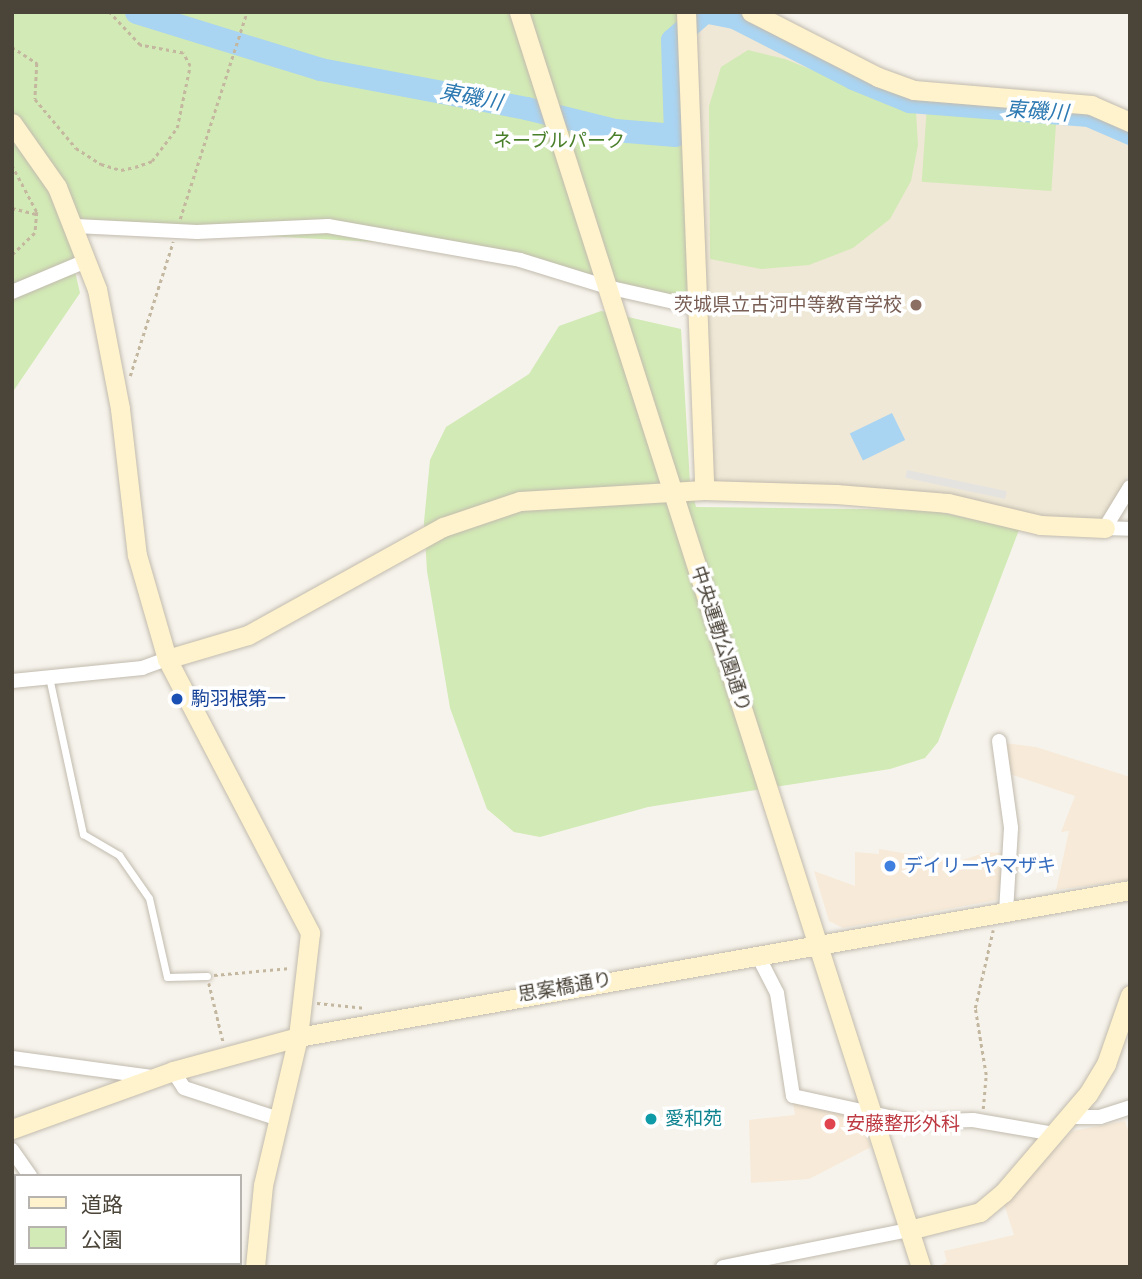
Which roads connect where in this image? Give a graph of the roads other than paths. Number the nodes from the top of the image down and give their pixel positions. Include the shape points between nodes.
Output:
1 (519, 12) edge
2 (686, 12) edge
3 (751, 12) edge
4 (1130, 122) edge
5 (12, 124) edge
6 (75, 226) junction
7 (88, 260) junction
8 (607, 287) junction
9 (12, 292) edge
10 (696, 307) junction
11 (1130, 487) edge
12 (704, 490) junction
13 (673, 492) junction
14 (1105, 528) junction
15 (1130, 529) edge
16 (167, 659) junction
17 (49, 677) junction
18 (12, 681) edge
19 (999, 741) dead end
20 (1130, 890) edge
21 (1002, 912) junction
22 (818, 943) junction
23 (757, 954) junction
24 (207, 976) road end
25 (1130, 995) edge
26 (298, 1037) junction
27 (12, 1058) edge
28 (165, 1074) junction
29 (1130, 1107) edge
30 (872, 1112) junction
31 (1073, 1117) junction
32 (276, 1118) junction
33 (12, 1129) edge
34 (1054, 1134) junction
35 (12, 1150) edge
36 (29, 1174) edge
37 (909, 1230) junction
38 (255, 1267) edge
39 (723, 1267) edge
40 (921, 1267) edge

1 - 8 street, 中央運動公園通り
2 - 10 street
3 - 4 street via 878,77 914,90 1091,105
5 - 6 street via 57,187
6 - 7 street
6 - 8 street via 177,231 328,226 520,260
7 - 9 street
7 - 16 street via 104,312 144,593
8 - 10 street
8 - 13 street, 中央運動公園通り
10 - 12 street
11 - 14 street
12 - 13 street
12 - 14 street via 948,503 1040,524
13 - 16 street via 559,496 485,510 396,551 270,625
13 - 22 street, 中央運動公園通り
14 - 15 street
16 - 17 street via 142,668
16 - 26 street via 310,933
17 - 18 street
17 - 24 lane via 83,834 119,855 149,898 167,977
19 - 21 street via 1011,828
20 - 21 street, 思案橋通り
21 - 22 street, 思案橋通り
22 - 23 street, 思案橋通り
22 - 30 street, 中央運動公園通り
23 - 26 street, 思案橋通り
23 - 30 street via 777,993 793,1096
25 - 31 street via 1106,1064
26 - 28 street, 思案橋通り
26 - 32 street
27 - 28 street
28 - 32 street via 184,1088
28 - 33 street, 思案橋通り
29 - 31 street via 1086,1119
30 - 34 street via 912,1122 981,1121
30 - 37 street, 中央運動公園通り
31 - 34 street
32 - 38 street via 263,1185
34 - 37 street via 993,1204 969,1216
35 - 36 street
37 - 39 street
37 - 40 street, 中央運動公園通り

